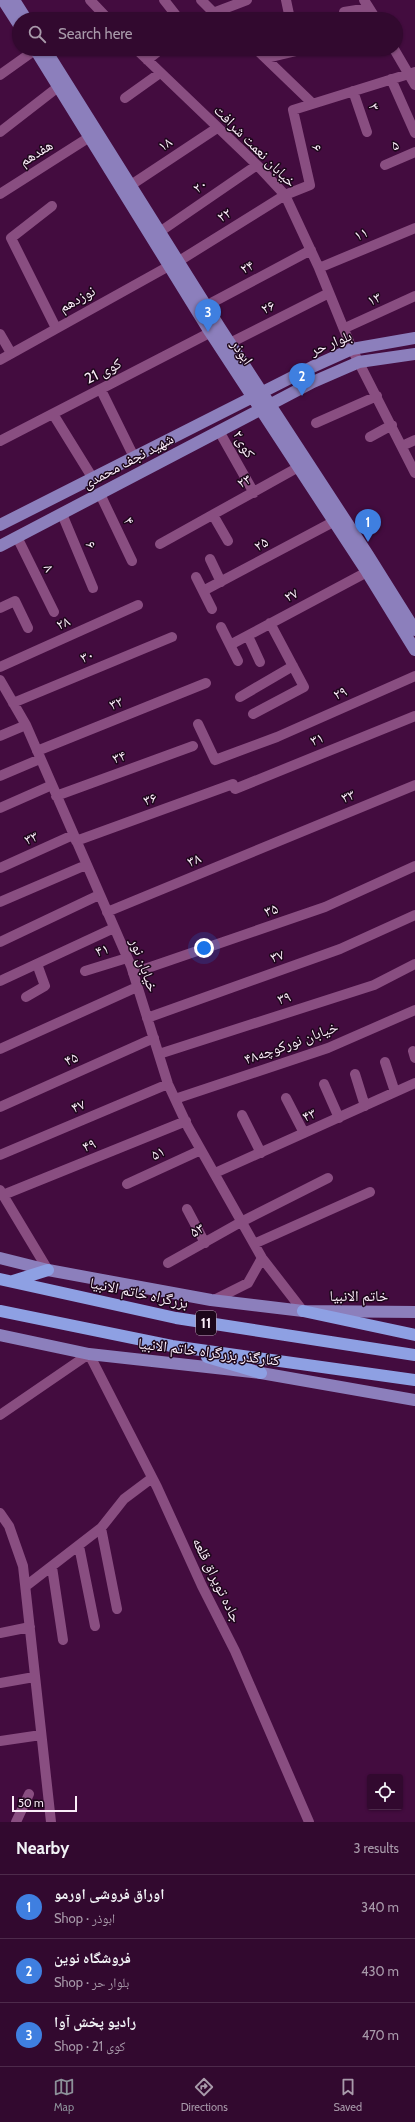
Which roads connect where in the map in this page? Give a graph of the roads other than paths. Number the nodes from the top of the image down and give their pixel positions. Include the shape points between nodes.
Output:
1 (2, 0) edge
2 (14, 0) edge
3 (90, 0) edge
4 (164, 0) edge
5 (201, 0) edge
6 (247, 0) edge
7 (286, 0) edge
8 (367, 4) edge
9 (22, 12) edge
10 (101, 12) edge
11 (173, 12) edge
12 (209, 12) edge
13 (222, 12) edge
14 (289, 12) edge
15 (344, 12) dead end
16 (12, 15) edge
17 (28, 56) edge
18 (42, 56) edge
19 (43, 56) edge
20 (143, 56) edge
21 (152, 56) edge
22 (265, 56) edge
23 (275, 56) edge
24 (399, 56) edge
25 (267, 58) junction
26 (147, 60) junction
27 (160, 73) junction
28 (412, 73) edge
29 (0, 75) edge
30 (391, 79) junction
31 (415, 85) edge
32 (58, 87) junction
33 (353, 91) junction
34 (125, 98) dead end
35 (312, 103) junction
36 (217, 128) junction
37 (0, 132) edge
38 (367, 132) dead end
39 (415, 133) edge
40 (88, 138) junction
41 (415, 152) edge
42 (257, 165) junction
43 (385, 165) dead end
44 (131, 185) junction
45 (0, 194) edge
46 (285, 195) junction
47 (52, 206) dead end
48 (415, 228) edge
49 (161, 232) junction
50 (311, 250) junction
51 (174, 264) junction
52 (319, 268) junction
53 (329, 293) junction
54 (415, 296) edge
55 (202, 308) junction
56 (56, 328) junction
57 (345, 328) junction
58 (215, 330) junction
59 (0, 334) edge
60 (415, 338) edge
61 (225, 346) junction
62 (352, 349) junction
63 (11, 353) junction
64 (415, 354) edge
65 (0, 360) edge
66 (359, 362) junction
67 (101, 390) junction
68 (257, 394) junction
69 (377, 396) junction
70 (265, 406) junction
71 (53, 414) junction
72 (316, 423) dead end
73 (392, 425) junction
74 (219, 431) junction
75 (370, 437) dead end
76 (415, 440) edge
77 (0, 441) edge
78 (402, 446) junction
79 (134, 457) junction
80 (302, 465) junction
81 (415, 473) edge
82 (92, 478) junction
83 (254, 493) junction
84 (100, 494) junction
85 (62, 514) junction
86 (213, 515) junction
87 (333, 522) junction
88 (0, 525) edge
89 (17, 537) junction
90 (228, 541) dead end
91 (160, 544) dead end
92 (0, 546) edge
93 (364, 557) junction
94 (210, 559) dead end
95 (132, 561) dead end
96 (367, 572) junction
97 (196, 578) dead end
98 (221, 582) junction
99 (93, 588) dead end
100 (203, 591) junction
101 (138, 606) dead end
102 (0, 608) edge
103 (212, 609) dead end
104 (54, 612) dead end
105 (270, 623) junction
106 (221, 626) dead end
107 (28, 628) dead end
108 (415, 630) edge
109 (248, 636) junction
110 (172, 637) dead end
111 (230, 645) junction
112 (415, 650) edge
113 (238, 661) dead end
114 (260, 662) dead end
115 (293, 666) junction
116 (0, 667) edge
117 (415, 676) edge
118 (0, 680) edge
119 (206, 683) dead end
120 (240, 697) dead end
121 (13, 703) junction
122 (253, 714) dead end
123 (415, 716) edge
124 (198, 724) dead end
125 (26, 726) junction
126 (0, 736) edge
127 (193, 746) dead end
128 (38, 755) junction
129 (0, 776) edge
130 (233, 784) joint
131 (52, 785) junction
132 (415, 785) edge
133 (56, 796) junction
134 (0, 808) edge
135 (293, 834) joint
136 (75, 838) junction
137 (86, 865) junction
138 (415, 866) edge
139 (0, 868) edge
140 (100, 895) junction
141 (0, 902) edge
142 (107, 912) junction
143 (415, 916) edge
144 (114, 928) junction
145 (0, 942) edge
146 (127, 958) junction
147 (37, 964) junction
148 (415, 964) edge
149 (86, 971) dead end
150 (133, 973) junction
151 (0, 981) edge
152 (137, 987) junction
153 (26, 997) dead end
154 (415, 1010) edge
155 (147, 1018) junction
156 (154, 1038) junction
157 (0, 1049) edge
158 (159, 1054) junction
159 (385, 1062) dead end
160 (355, 1074) dead end
161 (415, 1083) edge
162 (168, 1084) junction
163 (324, 1084) dead end
164 (395, 1092) junction
165 (286, 1098) dead end
166 (175, 1099) junction
167 (365, 1106) junction
168 (0, 1107) edge
169 (242, 1115) dead end
170 (339, 1118) junction
171 (186, 1121) junction
172 (304, 1133) junction
173 (202, 1150) junction
174 (261, 1153) junction
175 (0, 1154) edge
176 (215, 1173) junction
177 (328, 1178) dead end
178 (127, 1184) dead end
179 (370, 1192) dead end
180 (1, 1193) edge
181 (187, 1209) dead end
182 (241, 1222) junction
183 (205, 1243) junction
184 (256, 1244) junction
185 (0, 1258) edge
186 (262, 1258) junction
187 (168, 1263) dead end
188 (48, 1270) junction
189 (0, 1279) edge
190 (13, 1281) junction
191 (214, 1300) junction
192 (0, 1311) edge
193 (303, 1311) junction
194 (415, 1312) edge
195 (0, 1335) edge
196 (415, 1335) edge
197 (172, 1346) junction
198 (89, 1354) junction
199 (415, 1355) edge
200 (261, 1373) junction
201 (415, 1380) edge
202 (415, 1400) edge
203 (0, 1415) edge
204 (152, 1478) junction
205 (0, 1513) edge
206 (101, 1528) junction
207 (78, 1546) junction
208 (52, 1567) junction
209 (26, 1586) junction
210 (117, 1609) dead end
211 (95, 1626) dead end
212 (30, 1627) junction
213 (0, 1632) edge
214 (63, 1640) dead end
215 (34, 1677) junction
216 (0, 1683) edge
217 (41, 1735) junction
218 (0, 1741) edge
219 (29, 1794) dead end
220 (16, 1822) edge
221 (51, 1822) edge
222 (309, 1822) edge

1 - 16 main road
2 - 9 main road
3 - 10 street
4 - 11 street
5 - 12 street
6 - 13 street
7 - 14 street
8 - 15 street
17 - 29 street
18 - 32 main road, ابوذر
19 - 44 main road, ابوذر
20 - 26 street, خیابان نعمت شرافت
21 - 26 street
22 - 25 street
23 - 25 street
24 - 28 street
25 - 35 street
26 - 27 street, خیابان نعمت شرافت
27 - 34 street
27 - 36 street, خیابان نعمت شرافت
28 - 30 street
28 - 31 street
30 - 33 street
30 - 39 street, ۵
32 - 37 street
32 - 40 main road, ابوذر
33 - 35 street
33 - 38 street, ۳
35 - 46 street, ۶ via 293,110 310,185
36 - 42 street, خیابان نعمت شرافت
36 - 44 street, ۱۸
40 - 45 street, هفدهم
40 - 51 main road, ابوذر
41 - 43 street, ۵
42 - 46 street, خیابان نعمت شرافت
42 - 49 street, ۲۰
44 - 49 main road, ابوذر
46 - 50 street, خیابان نعمت شرافت
46 - 51 street, ۲۲
47 - 56 street via 11,238
48 - 52 street, ۱۱
49 - 51 main road, ابوذر
50 - 52 street, خیابان نعمت شرافت
50 - 55 street, ۲۴
51 - 55 main road, ابوذر
51 - 56 street, نوزدهم
52 - 53 street, خیابان نعمت شرافت
53 - 57 street, خیابان نعمت شرافت
53 - 61 street, ۲۶
54 - 57 street, ۱۳
55 - 58 main road, ابوذر
56 - 63 street, نوزدهم
57 - 62 street, خیابان نعمت شرافت
58 - 61 main road, ابوذر
58 - 67 street, کوی 21
59 - 63 street
60 - 62 main road, بلوار حر
61 - 68 main road, ابوذر
62 - 66 street, خیابان نعمت شرافت
62 - 68 main road, بلوار حر
63 - 65 street, نوزدهم
64 - 66 main road, بلوار حر
66 - 69 street, خیابان نعمت شرافت
66 - 70 main road, بلوار حر
67 - 71 street, کوی 21
67 - 79 street
68 - 70 main road, ابوذر
68 - 79 main road, شهید نجف محمدی
69 - 72 street
69 - 73 street, خیابان نعمت شرافت
70 - 74 main road, شهید نجف محمدی
70 - 80 main road
71 - 77 street, کوی 21
71 - 82 street
73 - 75 street
73 - 78 street, خیابان نعمت شرافت
74 - 83 street, کوی۲
74 - 84 main road, شهید نجف محمدی
76 - 78 street
78 - 81 street, خیابان نعمت شرافت
79 - 82 main road, شهید نجف محمدی
80 - 83 street, ۲۳
80 - 87 main road
80 - 93 main road
82 - 84 main road
82 - 88 main road, شهید نجف محمدی
83 - 86 street, ۲۳
84 - 85 main road, شهید نجف محمدی
84 - 95 street, ۴
85 - 89 main road, شهید نجف محمدی
85 - 99 street, ۶
86 - 90 street
86 - 91 street, ۲۳
87 - 93 main road
87 - 98 street, ۲۵
89 - 92 main road, شهید نجف محمدی
89 - 104 street, ۸
93 - 96 main road
93 - 108 main road
94 - 98 street
96 - 105 street, ۲۷
96 - 112 main road
97 - 100 street
98 - 100 street, ۲۵
100 - 103 street
101 - 116 street, ۲۸
102 - 107 street via 14,601
105 - 109 street, ۲۷
105 - 115 street
106 - 111 street
109 - 111 street, ۲۷
109 - 114 street
110 - 121 street, ۳۰
111 - 113 street
115 - 120 street
115 - 122 street via 304,687
117 - 124 street, ۲۹ via 278,737 215,760
118 - 121 street, خیابان نور
119 - 128 street, ۳۲
121 - 125 street, خیابان نور
123 - 130 street, ۳۱ via 235,789
125 - 126 street
125 - 128 street, خیابان نور
127 - 133 street, ۳۴
128 - 129 street
128 - 131 street, خیابان نور
130 - 136 street, ۳۶
131 - 133 street, خیابان نور
131 - 134 street
132 - 135 street, ۳۳
133 - 136 street, خیابان نور
135 - 142 street, ۳۸
136 - 137 street, خیابان نور
136 - 139 street, ۳۳
137 - 140 street, خیابان نور
137 - 141 street
138 - 150 street, ۳۵ via 325,907
140 - 142 street, خیابان نور
140 - 145 street
142 - 144 street, خیابان نور
143 - 155 street, ۳۷ via 340,949
144 - 146 street, خیابان نور
144 - 147 street
146 - 149 street, ۴۱
146 - 150 street, خیابان نور
147 - 151 street
147 - 153 street via 45,986
148 - 158 street, ۳۹ via 374,985
150 - 152 street, خیابان نور
152 - 155 street, خیابان نور
152 - 157 street
154 - 166 street, خیابان نورکوچه۴۸ via 328,1048
155 - 156 street, خیابان نور
156 - 158 street, خیابان نور
156 - 168 street, ۴۵
158 - 162 street, خیابان نور
159 - 164 street
160 - 167 street
161 - 164 street, ۴۳
162 - 166 street, خیابان نور
162 - 175 street, ۴۷
163 - 170 street
164 - 167 street, ۴۳
165 - 172 street
166 - 171 street, خیابان نور
167 - 170 street, ۴۳
169 - 174 street
170 - 172 street, ۴۳
171 - 173 street, خیابان نور
171 - 180 street, ۴۹
172 - 174 street, ۴۳
173 - 176 street, خیابان نور
173 - 178 street, ۵۱
174 - 176 street, ۴۳
176 - 182 street, خیابان نور
177 - 182 street, ۵۳
179 - 184 street
180 - 188 street
181 - 183 street
182 - 183 street, ۵۳
182 - 184 street, خیابان نور
183 - 187 street, ۵۳
184 - 186 street, خیابان نور
185 - 188 main road
186 - 191 street via 248,1283
186 - 193 street, خیابان نور
188 - 190 highway
188 - 191 main road
189 - 190 highway, بزرگراه خاتم الانبیا / 11
190 - 199 highway, بزرگراه خاتم الانبیا / 11 via 176,1318
191 - 193 main road
192 - 197 highway, 11
193 - 194 main road, خاتم الانبیا
193 - 196 highway
195 - 198 main road, کنارگذر بزرگراه خاتم الانبیا
197 - 200 highway
197 - 201 highway, 11
198 - 200 main road, کنارگذر بزرگراه خاتم الانبیا
198 - 203 street
198 - 204 street, جاده توپراق قلعه
200 - 202 main road, کنارگذر بزرگراه خاتم الانبیا
204 - 206 street via 124,1499
204 - 222 street, جاده توپراق قلعه via 235,1651
205 - 209 street via 9,1526 23,1566
206 - 207 street
206 - 210 street
207 - 208 street
207 - 211 street
208 - 209 street
208 - 214 street
209 - 212 street
212 - 213 street
212 - 215 street
215 - 216 street
215 - 217 street
217 - 218 street
217 - 221 street
219 - 220 street

